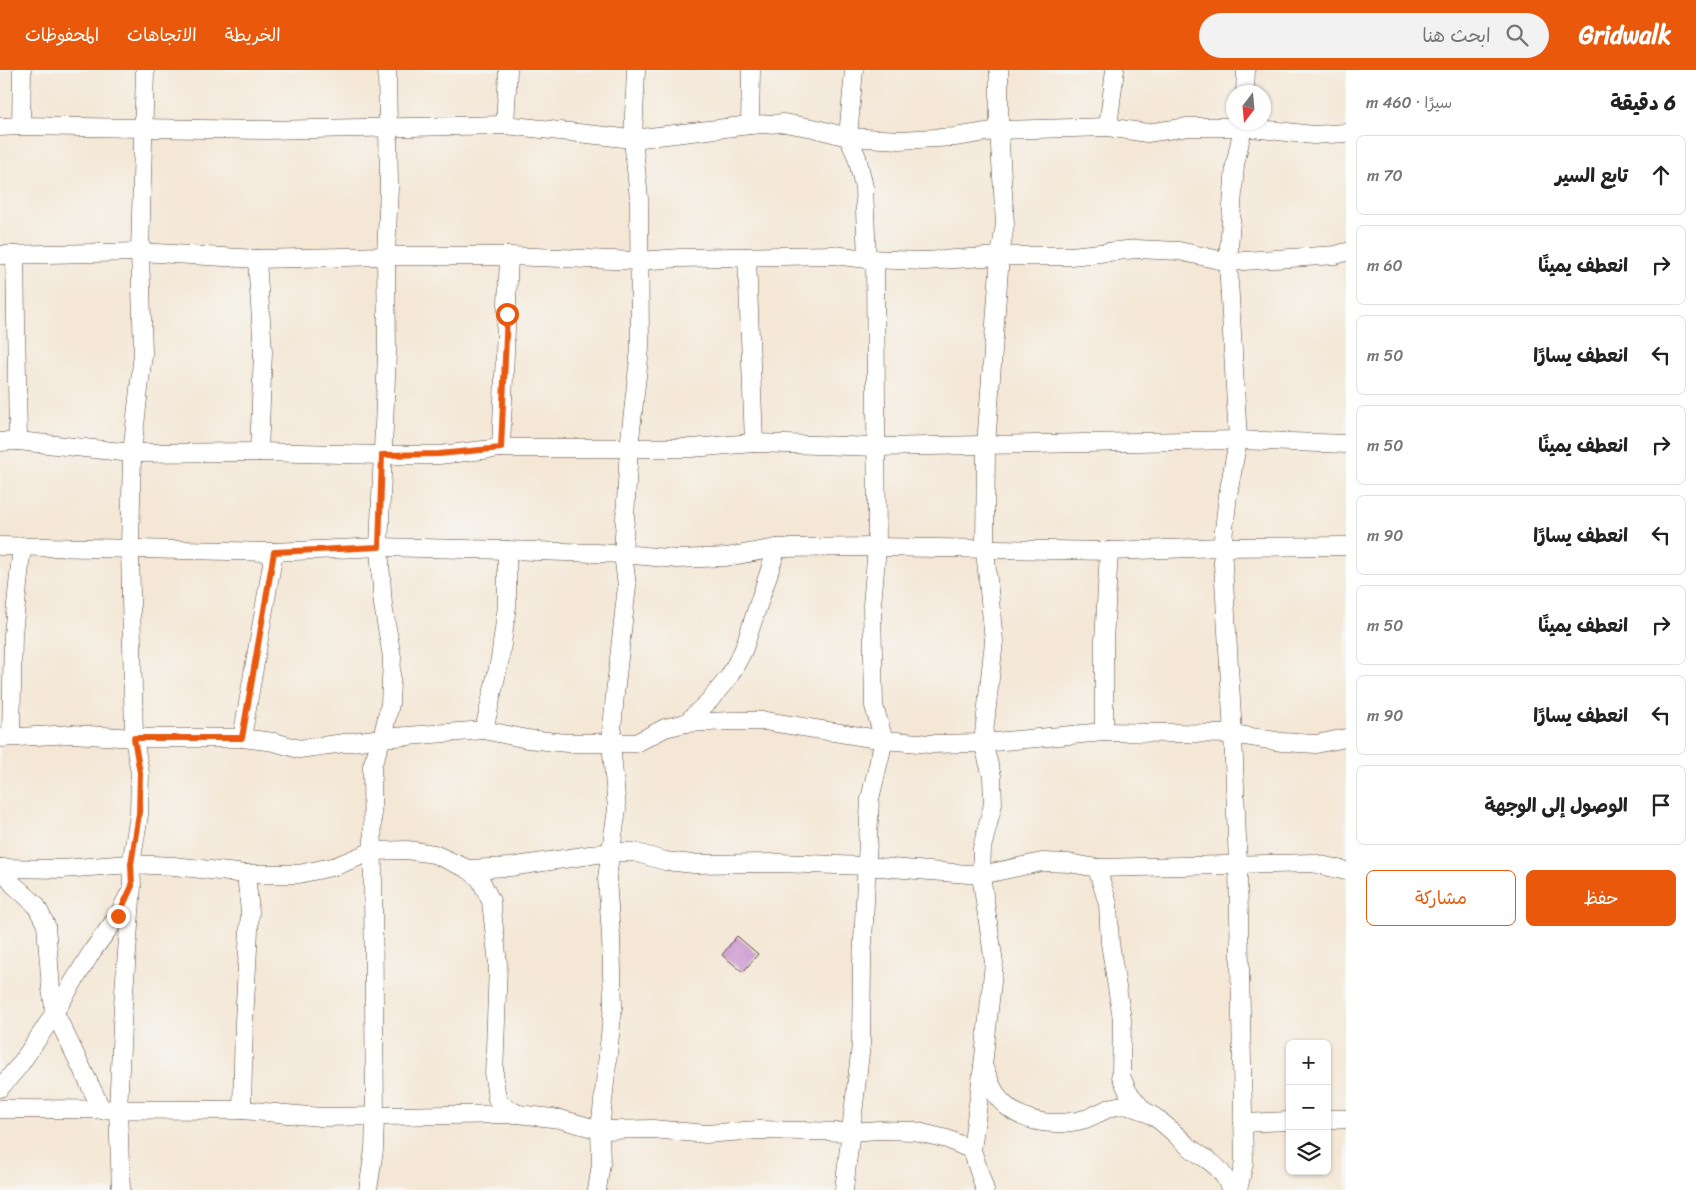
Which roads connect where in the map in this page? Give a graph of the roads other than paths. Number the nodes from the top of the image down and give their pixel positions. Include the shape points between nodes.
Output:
1 (22, 70) edge
2 (145, 70) edge
3 (387, 70) edge
4 (508, 70) edge
5 (636, 70) edge
6 (751, 70) edge
7 (854, 70) edge
8 (999, 70) edge
9 (1115, 70) edge
10 (1246, 70) edge
11 (1245, 85) edge
12 (505, 125) junction
13 (750, 125) junction
14 (1226, 125) edge
15 (21, 126) junction
16 (0, 127) edge
17 (1108, 127) junction
18 (144, 128) junction
19 (387, 128) junction
20 (1271, 128) edge
21 (998, 130) junction
22 (1243, 130) edge
23 (1346, 133) edge
24 (848, 137) junction
25 (633, 139) junction
26 (140, 252) junction
27 (8, 255) edge
28 (386, 256) junction
29 (509, 256) junction
30 (1000, 256) junction
31 (747, 257) junction
32 (1343, 258) edge
33 (257, 259) junction
34 (871, 259) junction
35 (639, 261) junction
36 (1228, 262) junction
37 (1238, 440) junction
38 (18, 441) junction
39 (0, 442) edge
40 (754, 443) junction
41 (1346, 444) edge
42 (986, 445) junction
43 (877, 447) junction
44 (501, 448) junction
45 (629, 448) junction
46 (132, 452) junction
47 (259, 452) junction
48 (382, 455) junction
49 (0, 546) edge
50 (22, 546) junction
51 (1346, 546) edge
52 (379, 547) junction
53 (877, 547) junction
54 (1222, 547) junction
55 (777, 548) junction
56 (130, 549) junction
57 (507, 550) junction
58 (985, 550) junction
59 (1109, 551) junction
60 (274, 552) junction
61 (623, 554) junction
62 (686, 723) junction
63 (484, 730) junction
64 (1104, 732) junction
65 (1233, 734) junction
66 (6, 737) edge
67 (134, 738) junction
68 (242, 738) junction
69 (382, 738) junction
70 (1346, 738) edge
71 (884, 740) junction
72 (611, 742) junction
73 (984, 743) junction
74 (373, 851) junction
75 (610, 852) junction
76 (131, 864) junction
77 (866, 866) junction
78 (1238, 866) junction
79 (0, 868) edge
80 (1097, 868) junction
81 (468, 869) junction
82 (1346, 871) edge
83 (246, 874) junction
84 (981, 875) junction
85 (132, 886) junction
86 (54, 1013) junction
87 (983, 1066) junction
88 (0, 1088) edge
89 (0, 1109) edge
90 (110, 1110) junction
91 (242, 1110) junction
92 (1143, 1110) junction
93 (518, 1114) junction
94 (375, 1117) junction
95 (1346, 1119) edge
96 (1331, 1120) edge
97 (1286, 1121) edge
98 (1243, 1123) junction
99 (600, 1130) junction
100 (850, 1132) junction
101 (972, 1150) junction
102 (121, 1190) edge
103 (368, 1190) edge
104 (597, 1190) edge
105 (844, 1190) edge
106 (985, 1190) edge
107 (1230, 1190) edge
108 (1238, 1190) edge

1 - 15 street
2 - 18 street
3 - 19 street
4 - 12 street
5 - 25 street
6 - 13 street
7 - 24 street
8 - 21 street
9 - 17 street
10 - 11 street
12 - 19 street
12 - 25 street
13 - 24 street via 784,123
13 - 25 street
14 - 17 street via 1147,133
15 - 16 street
15 - 18 street
17 - 21 street
18 - 19 street
18 - 26 street
19 - 28 street via 390,187
20 - 23 street via 1313,135
21 - 24 street via 955,137 900,140
21 - 30 street via 1005,224
22 - 36 street via 1235,165
24 - 34 street via 858,157 864,187
25 - 35 street via 639,199
26 - 27 street
26 - 33 street
26 - 46 street via 143,353
27 - 38 street
28 - 29 street
28 - 33 street
28 - 48 street via 387,353
29 - 35 street
29 - 44 street
30 - 34 street via 925,261
30 - 36 street via 1071,256 1136,249 1179,251
30 - 42 street
31 - 34 street via 826,254
31 - 35 street
31 - 40 street
32 - 36 street
33 - 47 street via 263,352
34 - 43 street
35 - 45 street via 640,349
36 - 37 street
37 - 41 street
37 - 42 street
37 - 54 street
38 - 39 street
38 - 46 street
40 - 43 street
40 - 45 street
42 - 43 street
42 - 58 street
43 - 53 street
44 - 45 street
44 - 48 street
45 - 61 street
46 - 47 street
46 - 56 street
47 - 48 street
48 - 52 street
49 - 50 street
50 - 56 street
50 - 66 street
51 - 54 street
52 - 57 street
52 - 60 street
52 - 69 street via 383,604 392,657 390,704
53 - 55 street
53 - 58 street
53 - 71 street via 872,605 874,706
54 - 59 street
54 - 65 street
55 - 61 street via 726,557 687,559
55 - 62 street via 743,651 729,677
56 - 60 street
56 - 67 street
57 - 61 street
57 - 63 street via 507,606 500,659
58 - 59 street
58 - 73 street via 994,641
59 - 64 street via 1104,641
60 - 68 street
61 - 72 street via 627,586
62 - 71 street via 765,721
62 - 72 street via 665,728 636,743
63 - 69 street
63 - 72 street via 557,742
64 - 65 street
64 - 73 street
65 - 70 street via 1316,744
65 - 78 street
66 - 67 street via 73,734
67 - 68 street
67 - 76 street via 140,773 139,814
68 - 69 street via 300,749
69 - 74 street via 372,766
71 - 73 street via 930,744
71 - 77 street via 870,799
72 - 75 street via 617,810
73 - 84 street via 992,776 993,804 982,848
74 - 81 street via 407,850 434,854
74 - 83 street via 336,866 299,874
74 - 94 street
75 - 77 street via 634,852 694,864
75 - 81 street via 510,868
75 - 99 street via 607,878 614,1008
76 - 79 street via 62,870
76 - 83 street
76 - 85 street
77 - 84 street
77 - 100 street via 861,1046
78 - 80 street
78 - 82 street via 1313,863
78 - 98 street
79 - 86 street via 36,905 46,925
80 - 84 street via 1042,862
80 - 92 street via 1108,904 1110,943 1122,1019 1121,1076 1128,1092
81 - 93 street via 480,879 491,901 498,964 496,1099
83 - 91 street via 250,912
84 - 87 street via 994,963
85 - 86 street via 118,916
85 - 90 street via 123,1005
86 - 88 street
86 - 90 street
87 - 92 street via 1002,1102 1020,1116 1037,1122 1085,1119 1103,1110 1126,1105
87 - 101 street
89 - 90 street
90 - 91 street
90 - 102 street
91 - 94 street via 321,1117
92 - 107 street via 1212,1162 1224,1174
93 - 94 street
93 - 99 street via 560,1119
94 - 103 street
95 - 96 street
97 - 98 street
98 - 108 street via 1244,1163
99 - 100 street via 653,1129 706,1134 757,1130
99 - 104 street via 601,1164
100 - 101 street via 914,1131 947,1139
100 - 105 street
101 - 106 street

